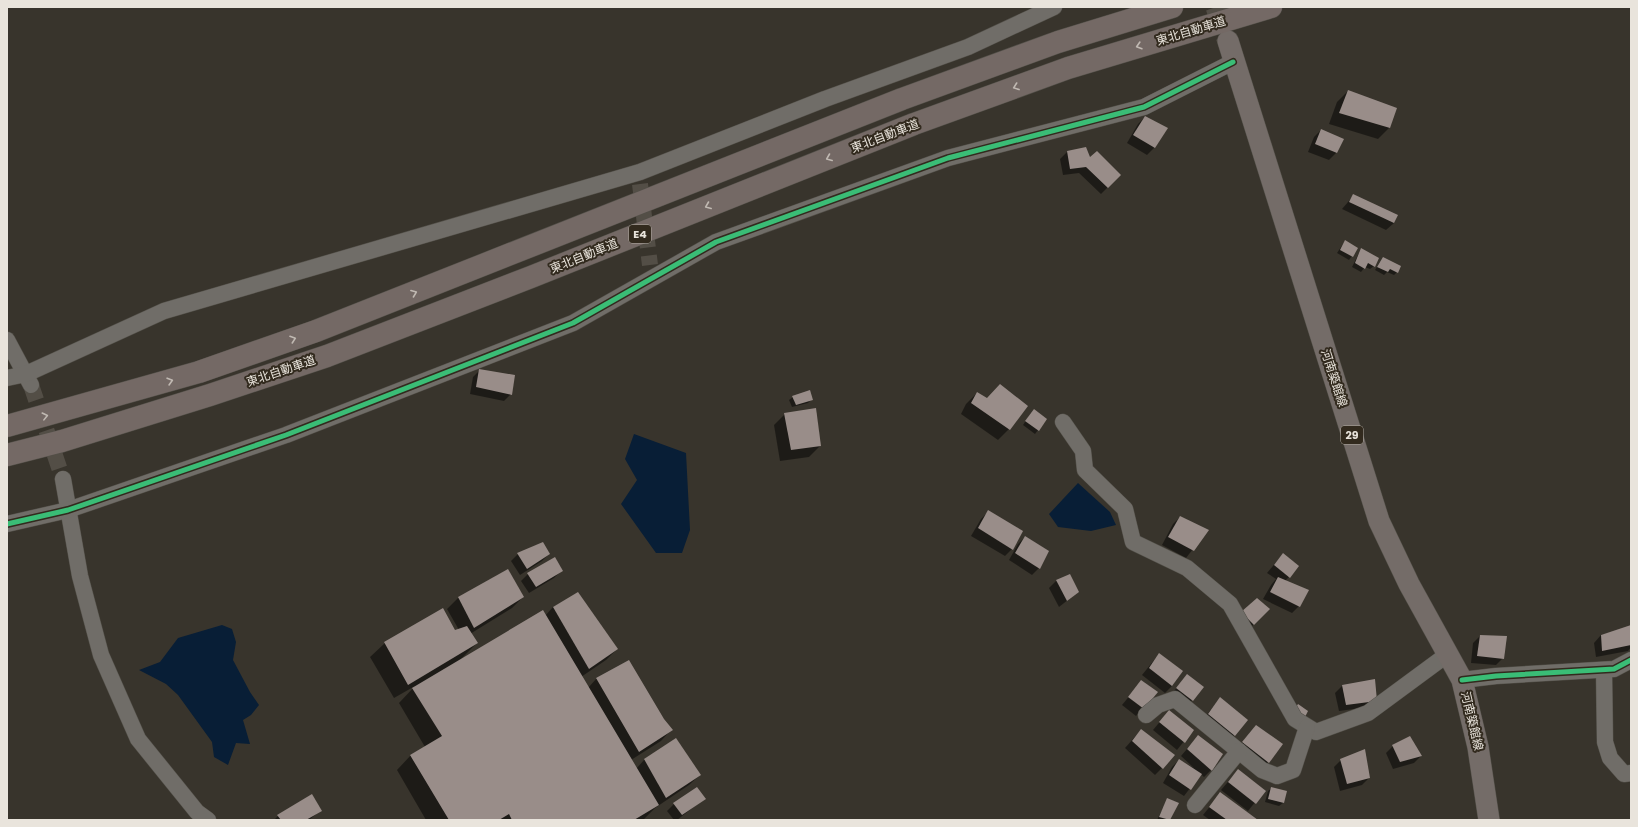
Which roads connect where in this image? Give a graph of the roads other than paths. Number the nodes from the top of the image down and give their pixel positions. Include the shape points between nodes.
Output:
1 (1054, 7) edge
2 (1172, 7) edge
3 (1271, 7) edge
4 (1228, 41) tunnel mouth
5 (1233, 62) junction
6 (7, 340) edge
7 (7, 378) edge
8 (28, 380) junction
9 (1063, 422) dead end
10 (7, 426) edge
11 (7, 455) edge
12 (63, 479) tunnel mouth
13 (68, 510) junction
14 (7, 524) edge
15 (1448, 654) junction
16 (1631, 660) edge
17 (1604, 670) junction
18 (1462, 680) junction
19 (1146, 715) dead end
20 (1307, 727) junction
21 (1239, 751) junction
22 (1631, 774) edge
23 (1195, 805) dead end
24 (208, 820) edge
25 (1489, 820) edge

1 - 8 street via 968,47 825,99 640,178 164,311
10 -> 2 highway, E4 via 199,372 316,331 902,99 1058,42
3 -> 11 highway, 東北自動車道 / E4 via 1068,68 921,122 327,356 196,400
4 - 5 main road, 河南築館線 / 29
5 - 13 street via 1144,107 948,158 716,242 652,270 573,322 286,436
5 - 15 main road, 河南築館線 / 29 via 1379,521 1409,584
6 - 8 street
7 - 8 street
9 - 20 street via 1083,451 1085,470 1125,509 1134,542 1187,568 1230,604 1295,719
12 - 13 street
13 - 14 street
13 - 24 street via 80,576 101,655 138,739 197,812
15 - 18 main road, 河南築館線 / 29
15 - 20 street via 1368,713 1316,732
16 - 17 street
17 - 18 street
17 - 22 street via 1605,742 1610,758 1624,774
18 - 25 main road, 河南築館線 / 29 via 1478,747
19 - 21 street via 1158,705 1175,699
20 - 21 street via 1293,770 1277,776 1262,770
21 - 23 street

